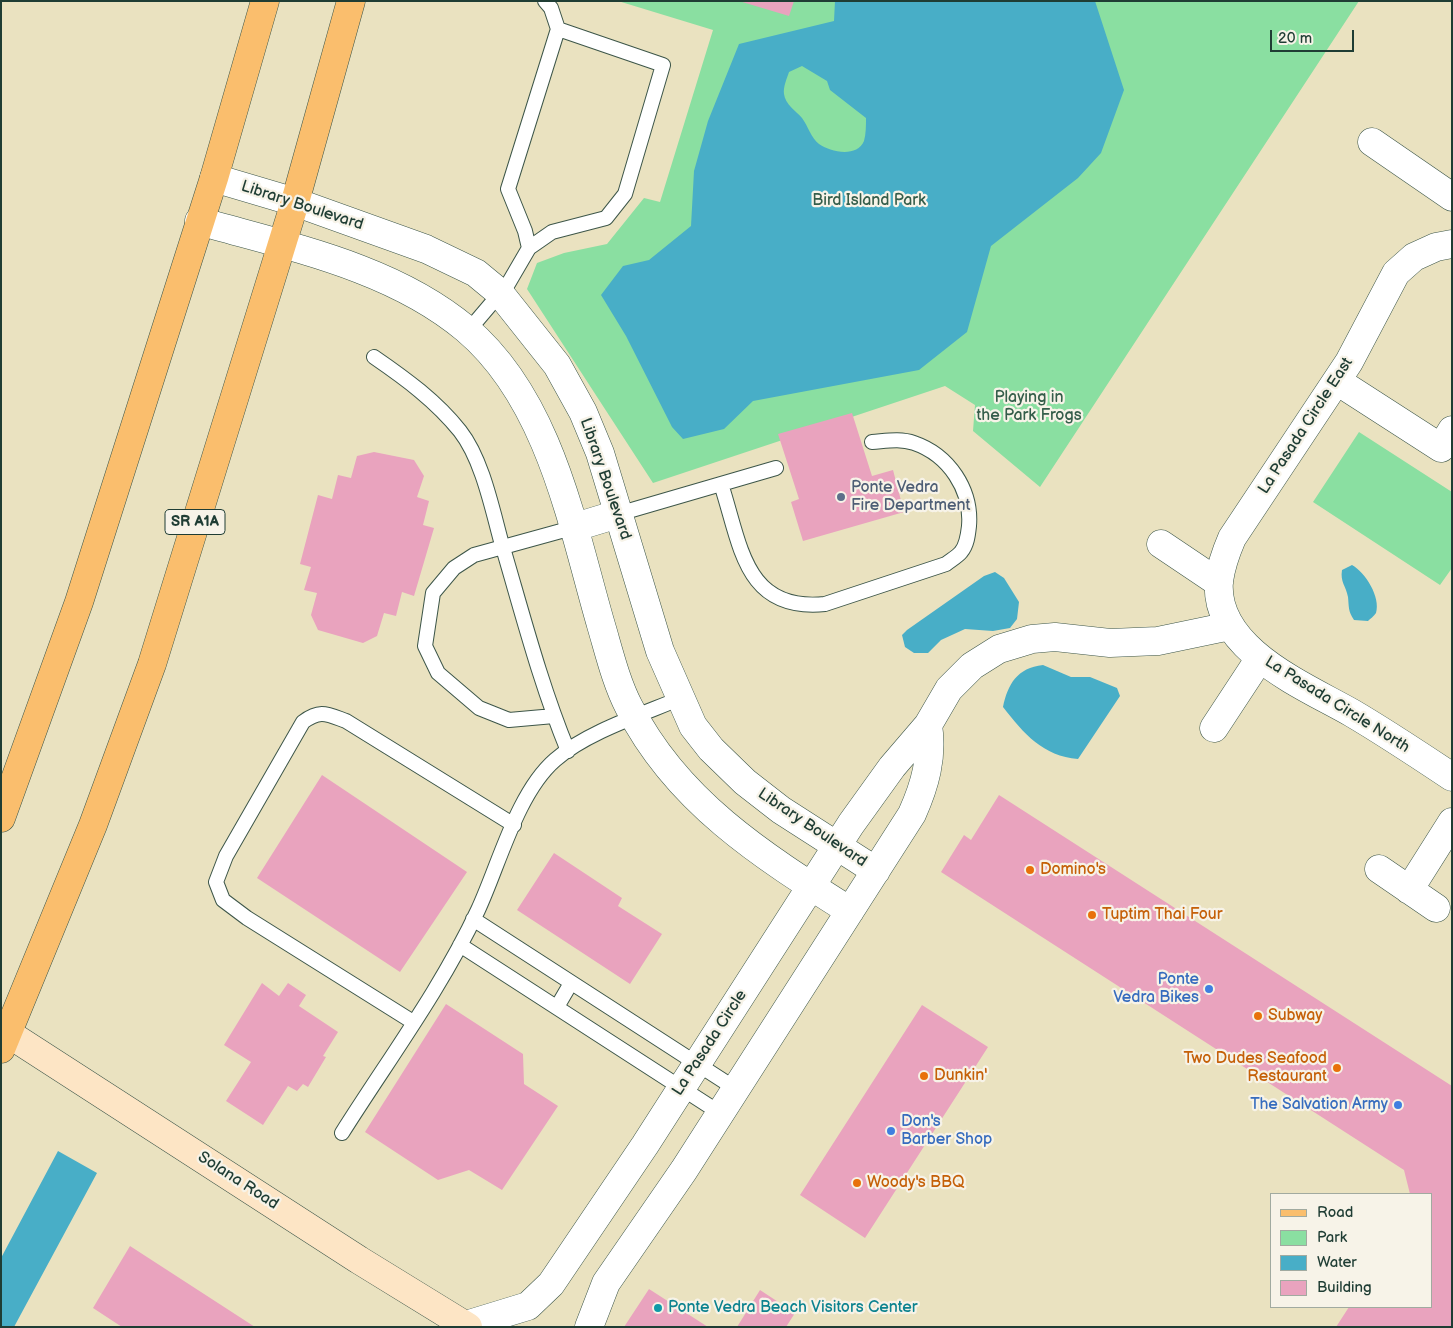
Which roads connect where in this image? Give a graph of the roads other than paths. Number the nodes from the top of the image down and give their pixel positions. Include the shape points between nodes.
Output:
1 (265, 1) edge
2 (351, 1) edge
3 (546, 1) edge
4 (558, 29) junction
5 (1372, 142) dead end
6 (214, 178) junction
7 (1452, 197) edge
8 (296, 202) junction
9 (199, 221) junction
10 (280, 245) junction
11 (1444, 245) edge
12 (529, 248) junction
13 (499, 292) junction
14 (468, 330) junction
15 (374, 357) dead end
16 (1337, 382) junction
17 (1452, 430) edge
18 (872, 442) dead end
19 (776, 468) dead end
20 (721, 484) junction
21 (618, 514) junction
22 (572, 528) junction
23 (1161, 544) dead end
24 (503, 548) junction
25 (1219, 583) junction
26 (1230, 626) junction
27 (1260, 658) junction
28 (681, 698) junction
29 (554, 716) junction
30 (635, 718) junction
31 (928, 725) junction
32 (1214, 728) dead end
33 (568, 751) junction
34 (1452, 777) edge
35 (1, 818) edge
36 (1452, 822) edge
37 (514, 825) junction
38 (838, 845) junction
39 (1379, 869) dead end
40 (876, 871) junction
41 (811, 886) junction
42 (1409, 890) junction
43 (1436, 908) dead end
44 (850, 911) junction
45 (473, 919) junction
46 (460, 945) junction
47 (571, 983) junction
48 (557, 1007) junction
49 (413, 1022) junction
50 (4, 1037) edge
51 (697, 1064) junction
52 (682, 1087) junction
53 (736, 1089) junction
54 (720, 1113) junction
55 (342, 1133) dead end
56 (467, 1326) edge
57 (589, 1327) edge

1 - 6 main road
2 - 8 main road, SR A1A
3 - 4 lane
4 - 12 lane via 508,189
4 - 12 lane via 663,65 625,194 606,218 552,232
5 - 7 street
6 - 8 street, Library Boulevard
6 - 9 main road
8 - 10 main road, SR A1A
8 - 13 street, Library Boulevard via 426,248 476,274
9 - 10 street
9 - 35 main road via 79,602
10 - 14 street via 388,281 428,301
10 - 50 main road, SR A1A via 152,664 93,826
11 - 16 street, La Pasada Circle East via 1414,257 1396,273
12 - 13 lane via 508,284
13 - 14 lane
13 - 21 street, Library Boulevard via 557,365 583,412 600,453
14 - 22 street via 498,364 528,407 552,457
15 - 24 lane via 414,385 461,433 474,456
16 - 17 street via 1440,448
16 - 25 street, La Pasada Circle East via 1232,538 1223,560
18 - 20 lane via 898,440 914,443 934,452 948,465 963,487 970,512 968,537 962,552 946,564 825,604 806,606 785,602 770,595 758,582 748,569
19 - 20 lane
20 - 21 lane
21 - 22 street
21 - 28 street, Library Boulevard via 660,651
22 - 24 lane
22 - 30 street via 609,654
23 - 25 street
24 - 29 lane
24 - 29 lane via 474,555 454,568 433,593 424,646 438,673 479,708 509,720
25 - 26 street, La Pasada Circle East via 1223,609
26 - 27 street, La Pasada Circle North via 1246,647
26 - 31 street, La Pasada Circle via 1158,641 1110,643 1055,637 1032,639 999,650 972,666 949,689
27 - 32 street
27 - 34 street, La Pasada Circle North
28 - 30 lane
28 - 38 street, Library Boulevard via 693,726 711,750 745,782 781,810
29 - 33 lane
30 - 33 lane
30 - 41 street via 656,752 688,792 728,829
31 - 38 street, La Pasada Circle via 892,767
31 - 40 street via 931,746 924,786 912,814
33 - 37 lane via 555,760 535,783
36 - 42 street
37 - 45 lane
37 - 49 lane via 346,721 322,713 303,722 226,856 216,882 223,900
38 - 40 street, Library Boulevard
38 - 41 street, La Pasada Circle
39 - 42 street
40 - 44 street
41 - 44 street
41 - 51 street, La Pasada Circle
42 - 43 street
44 - 53 street
45 - 46 lane
45 - 47 lane
46 - 48 lane
46 - 49 lane
47 - 48 lane
47 - 51 lane
48 - 52 lane
49 - 55 lane
50 - 56 street, Solana Road
51 - 52 street, La Pasada Circle
51 - 53 lane
52 - 54 lane
52 - 56 street, La Pasada Circle via 551,1284 528,1306
53 - 54 street
54 - 57 street via 606,1283

